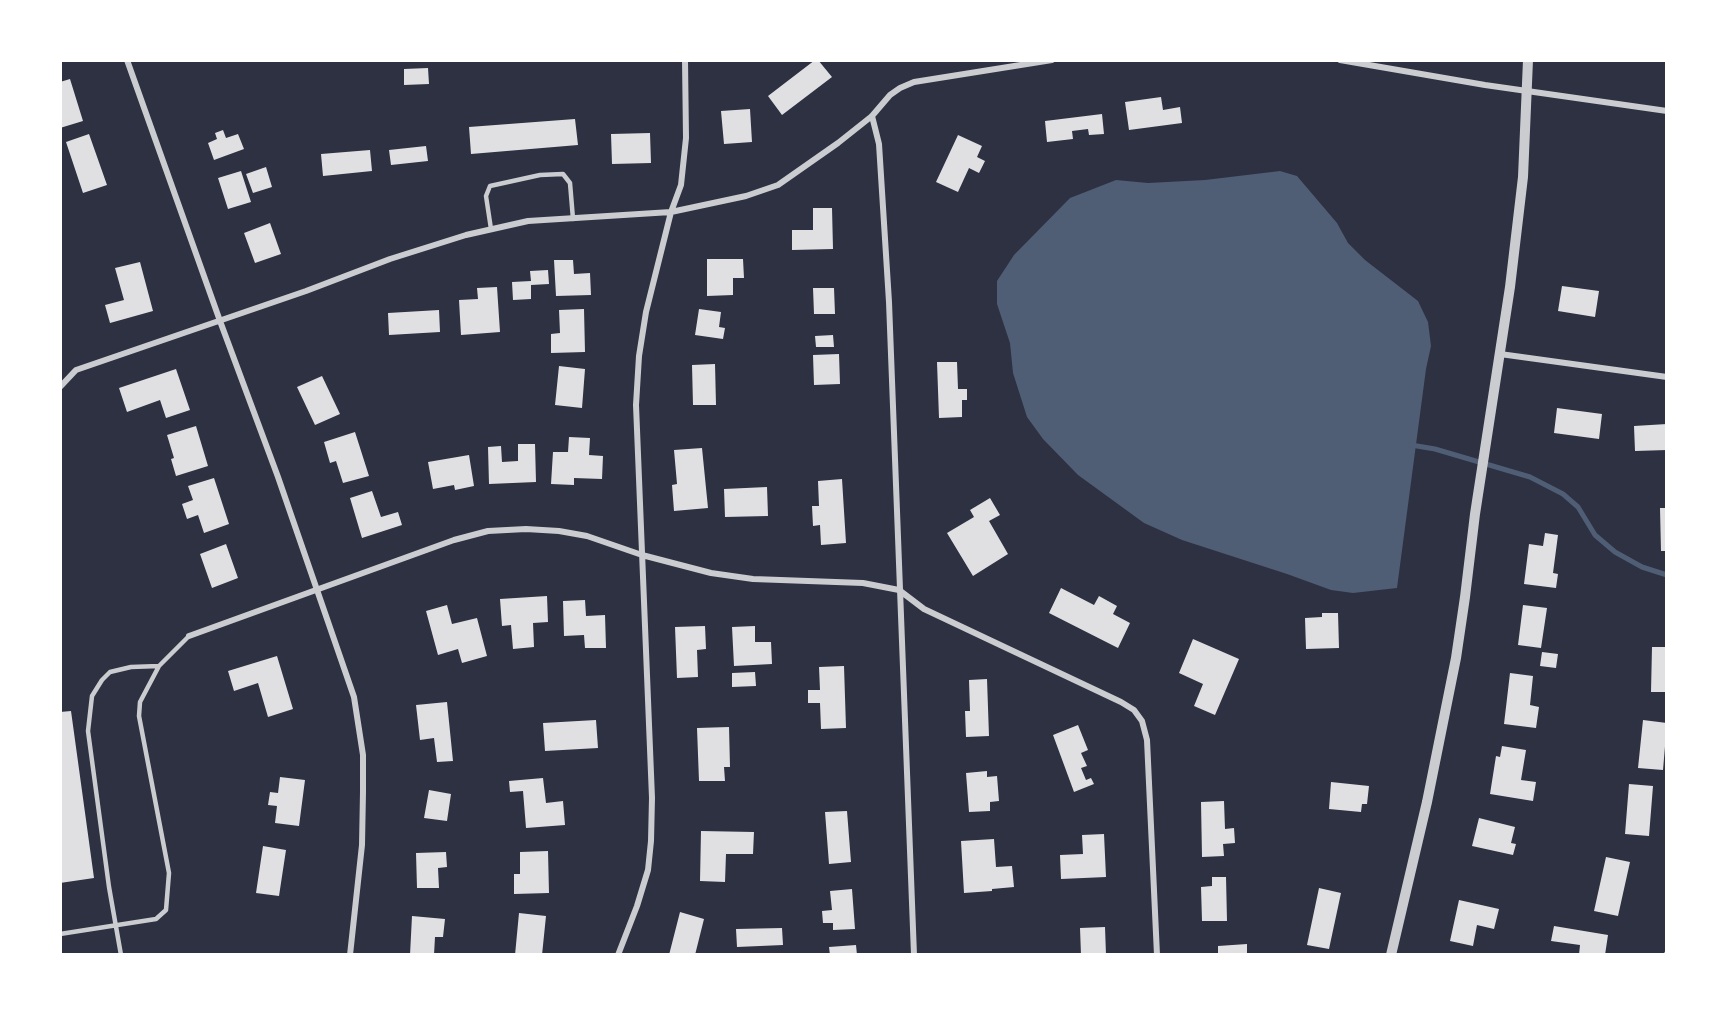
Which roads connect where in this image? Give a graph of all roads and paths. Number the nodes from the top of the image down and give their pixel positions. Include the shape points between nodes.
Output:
1 (127, 60) edge
2 (685, 60) edge
3 (1052, 60) edge
4 (1340, 60) edge
5 (1528, 60) edge
6 (1528, 90) junction
7 (1667, 111) edge
8 (872, 116) junction
9 (671, 212) junction
10 (573, 219) junction
11 (491, 229) junction
12 (220, 321) junction
13 (1500, 354) junction
14 (1667, 377) edge
15 (60, 387) edge
16 (642, 555) junction
17 (318, 590) junction
18 (899, 590) junction
19 (189, 636) joint
20 (159, 666) junction
21 (116, 925) junction
22 (60, 934) edge
23 (121, 955) edge
24 (350, 955) edge
25 (618, 955) edge
26 (914, 955) edge
27 (1157, 955) edge
28 (1391, 955) edge

1 - 12 street
2 - 9 street via 686,138 681,185
3 - 8 street via 914,82 890,96
4 - 6 street
5 - 6 street
6 - 7 street
6 - 13 street via 1523,177
8 - 9 street via 778,185
8 - 18 street via 879,144 888,290
9 - 10 street
9 - 16 street via 639,356 636,405
10 - 11 street
10 - 11 lane via 570,183 562,174 540,175 490,186 486,196
11 - 12 street via 390,259
12 - 15 street via 76,370
12 - 17 street
13 - 14 street
13 - 28 street via 1456,658
16 - 17 street via 559,531 488,531
16 - 18 street via 711,573 753,579 862,584
16 - 25 street via 651,842 648,870
17 - 19 street
17 - 24 street via 354,698 363,755 362,845
18 - 26 street
18 - 27 street via 924,609 1121,702 1142,721 1147,740
19 - 20 lane
20 - 21 lane via 140,702 139,716 169,873 166,910 156,918
20 - 21 lane via 110,672 92,696 88,731
21 - 22 lane
21 - 23 lane

